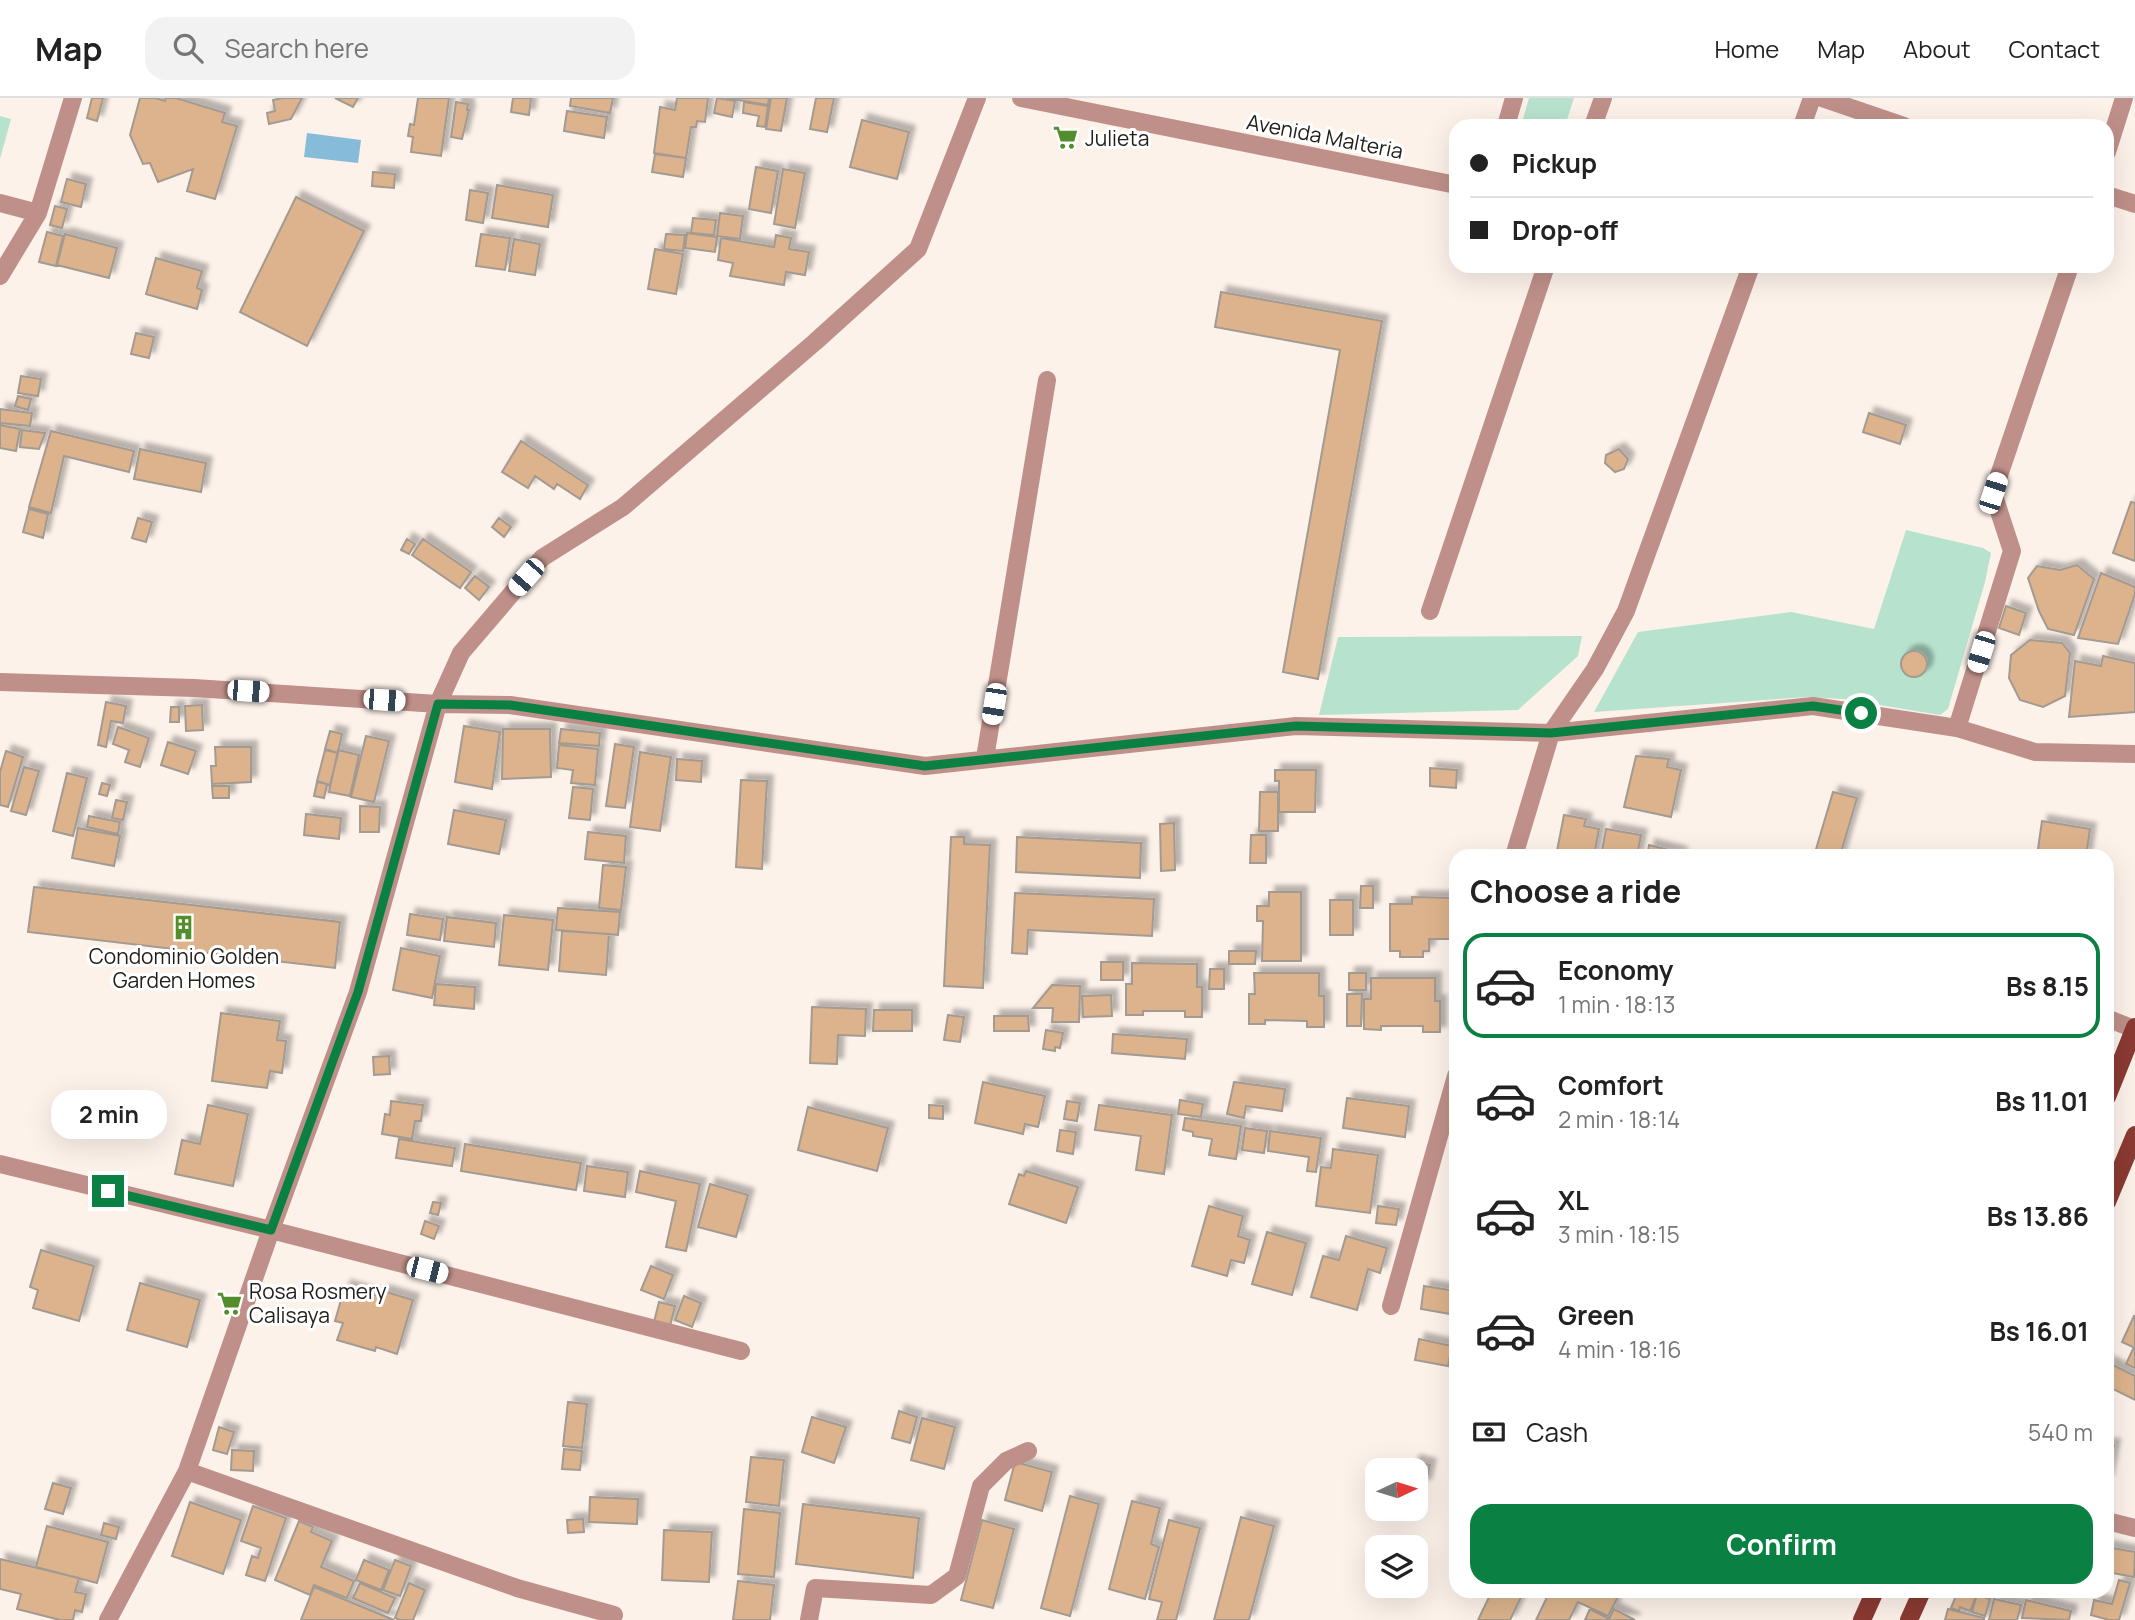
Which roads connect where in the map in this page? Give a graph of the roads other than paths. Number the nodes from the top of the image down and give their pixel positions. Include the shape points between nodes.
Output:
1 (73, 98) edge
2 (977, 98) edge
3 (1021, 98) edge
4 (1514, 98) edge
5 (1602, 98) edge
6 (1812, 98) edge
7 (1822, 98) edge
8 (2124, 98) edge
9 (1508, 119) edge
10 (1595, 119) edge
11 (1804, 119) edge
12 (1884, 119) edge
13 (2114, 130) edge
14 (1449, 184) edge
15 (2114, 197) edge
16 (0, 203) edge
17 (2135, 204) edge
18 (38, 213) junction
19 (1544, 273) edge
20 (1748, 273) edge
21 (2068, 273) edge
22 (0, 276) edge
23 (1046, 380) dead end
24 (1430, 611) dead end
25 (0, 682) edge
26 (438, 704) junction
27 (1957, 728) junction
28 (1551, 733) junction
29 (2135, 754) edge
30 (985, 758) junction
31 (1516, 849) edge
32 (2114, 1021) edge
33 (2135, 1028) edge
34 (2114, 1080) edge
35 (1449, 1101) edge
36 (2135, 1137) edge
37 (0, 1164) edge
38 (2114, 1186) edge
39 (271, 1230) junction
40 (1391, 1306) dead end
41 (741, 1351) dead end
42 (1028, 1451) dead end
43 (187, 1471) junction
44 (2114, 1523) edge
45 (2135, 1528) edge
46 (1872, 1598) edge
47 (1919, 1598) edge
48 (614, 1615) dead end
49 (108, 1620) edge
50 (809, 1620) edge
51 (1862, 1620) edge
52 (1909, 1620) edge

1 - 18 street
2 - 26 street via 918,249 623,507 542,558 461,653
3 - 14 street, Avenida Malteria
4 - 9 street
5 - 10 street
6 - 11 street
7 - 12 street
8 - 13 street
15 - 17 street
16 - 18 street
18 - 22 street
19 - 24 street
20 - 28 street via 1626,611 1595,669
21 - 27 street via 1993,493 2012,551
23 - 30 street
25 - 26 street via 194,688
26 - 30 street via 510,705 925,766
26 - 39 street via 358,992
27 - 28 street via 1813,706
27 - 29 street via 2035,752
28 - 30 street via 1296,726
28 - 31 street
32 - 33 street
33 - 34 main road
35 - 40 street
36 - 38 main road
37 - 39 street
39 - 41 street
39 - 43 street
42 - 50 street via 1006,1461 981,1486 957,1576 931,1595 816,1588
43 - 48 street via 517,1588
43 - 49 street
44 - 45 street
46 - 51 main road
47 - 52 main road

